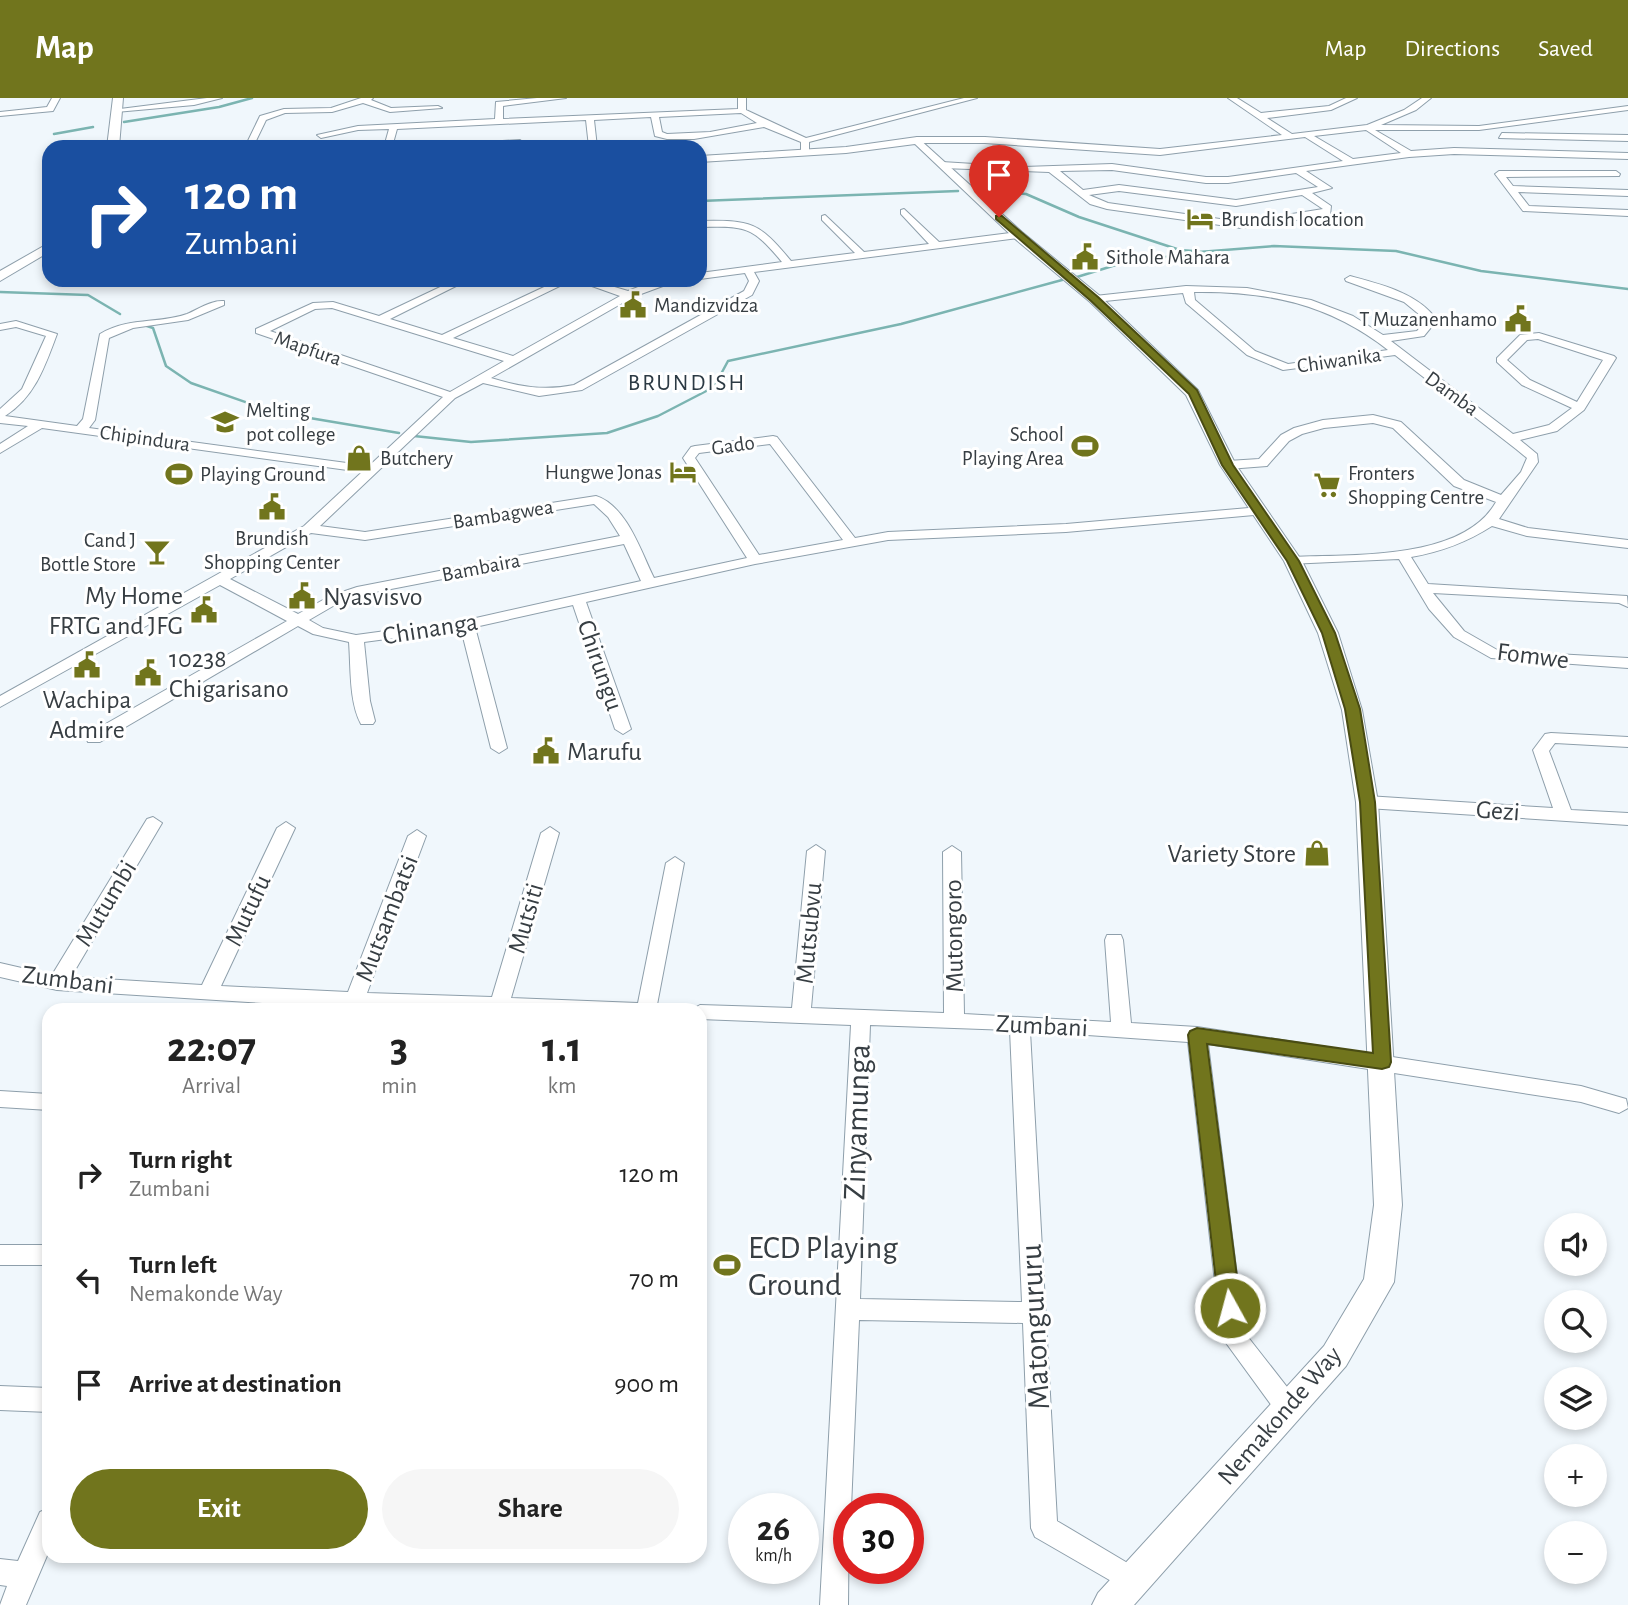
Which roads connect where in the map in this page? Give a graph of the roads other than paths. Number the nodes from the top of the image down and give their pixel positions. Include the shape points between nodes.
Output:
1 (56, 98) edge
2 (218, 98) edge
3 (562, 98) edge
4 (742, 98) edge
5 (973, 98) edge
6 (1232, 98) edge
7 (1353, 98) edge
8 (1426, 98) edge
9 (366, 99) edge
10 (171, 102) edge
11 (117, 104) edge
12 (439, 108) dead end
13 (1628, 108) edge
14 (331, 110) junction
15 (742, 111) junction
16 (0, 114) edge
17 (655, 115) junction
18 (1259, 116) junction
19 (590, 118) junction
20 (499, 121) junction
21 (765, 124) junction
22 (394, 126) junction
23 (1370, 127) junction
24 (1439, 128) junction
25 (321, 135) junction
26 (1308, 136) junction
27 (1293, 138) junction
28 (1628, 138) edge
29 (114, 140) edge
30 (252, 140) edge
31 (319, 140) edge
32 (390, 140) edge
33 (592, 140) edge
34 (917, 141) junction
35 (805, 147) junction
36 (1409, 154) junction
37 (1600, 155) junction
38 (1628, 156) edge
39 (707, 158) edge
40 (1351, 162) junction
41 (942, 165) junction
42 (1051, 169) junction
43 (1299, 170) junction
44 (1616, 174) junction
45 (1628, 187) edge
46 (1510, 189) junction
47 (1082, 193) junction
48 (1305, 193) junction
49 (1628, 193) edge
50 (904, 212) dead end
51 (1628, 213) edge
52 (825, 218) dead end
53 (707, 224) edge
54 (1018, 235) junction
55 (936, 245) junction
56 (42, 251) edge
57 (862, 255) junction
58 (789, 265) junction
59 (748, 270) junction
60 (707, 275) edge
61 (0, 276) edge
62 (1350, 279) dead end
63 (449, 287) edge
64 (552, 287) edge
65 (603, 287) edge
66 (646, 287) edge
67 (1188, 290) junction
68 (629, 295) junction
69 (1094, 299) junction
70 (220, 303) dead end
71 (379, 320) junction
72 (0, 327) edge
73 (442, 339) junction
74 (1379, 339) junction
75 (1395, 352) junction
76 (513, 360) junction
77 (480, 378) junction
78 (451, 396) junction
79 (1580, 407) junction
80 (0, 416) edge
81 (40, 424) junction
82 (80, 429) junction
83 (1512, 438) junction
84 (0, 449) edge
85 (1228, 465) junction
86 (373, 470) junction
87 (1503, 500) junction
88 (1260, 511) junction
89 (1491, 521) junction
90 (309, 529) junction
91 (628, 539) junction
92 (851, 542) junction
93 (1628, 544) edge
94 (1404, 556) junction
95 (755, 560) junction
96 (1293, 561) junction
97 (221, 580) junction
98 (650, 585) junction
99 (1423, 589) junction
100 (579, 600) junction
101 (1628, 603) edge
102 (298, 620) junction
103 (467, 624) junction
104 (356, 639) junction
105 (1628, 663) edge
106 (0, 702) edge
107 (367, 721) dead end
108 (623, 729) dead end
109 (94, 738) dead end
110 (1628, 742) edge
111 (499, 748) dead end
112 (1367, 802) junction
113 (1564, 814) junction
114 (1628, 819) edge
115 (153, 823) dead end
116 (286, 828) dead end
117 (550, 833) dead end
118 (417, 836) dead end
119 (816, 852) dead end
120 (952, 852) dead end
121 (675, 863) dead end
122 (1114, 940) dead end
123 (0, 970) edge
124 (57, 983) junction
125 (209, 991) junction
126 (355, 1000) junction
127 (276, 1003) edge
128 (464, 1003) edge
129 (500, 1003) edge
130 (647, 1003) edge
131 (707, 1012) edge
132 (801, 1016) junction
133 (860, 1017) junction
134 (954, 1021) junction
135 (1020, 1023) junction
136 (1122, 1030) junction
137 (1197, 1035) junction
138 (1382, 1062) junction
139 (0, 1099) edge
140 (42, 1102) edge
141 (1619, 1105) dead end
142 (0, 1255) edge
143 (42, 1255) edge
144 (849, 1310) junction
145 (1033, 1313) junction
146 (0, 1398) edge
147 (42, 1400) edge
148 (1289, 1409) junction
149 (42, 1531) edge
150 (13, 1574) edge
151 (1132, 1580) junction
152 (12, 1605) edge
153 (834, 1605) edge
154 (1110, 1605) edge

1 - 16 street via 50,109
2 - 10 street
3 - 20 street via 499,104
4 - 15 street
5 - 35 street
6 - 18 street
7 - 18 street via 1331,108
8 - 23 street via 1419,106
9 - 12 street via 390,110
9 - 14 street
10 - 11 street
11 - 29 street
13 - 24 street via 1536,123
14 - 25 street
14 - 30 street via 284,111 263,118
15 - 17 street
15 - 21 street
17 - 19 street
17 - 21 street via 657,134 666,136
18 - 27 street
19 - 20 street
19 - 33 street
20 - 22 street
21 - 35 street
22 - 25 street
22 - 32 street
23 - 24 street
23 - 26 street
23 - 36 street
24 - 28 street via 1444,135
25 - 31 street
26 - 27 street
26 - 40 street
27 - 34 street via 1160,152 985,140
34 - 35 street
34 - 41 street, Nemakonde Way
35 - 39 street
36 - 37 street via 1452,147
36 - 40 street
37 - 38 street
37 - 44 street
40 - 43 street
41 - 42 street
41 - 54 street, Nemakonde Way
42 - 43 street via 1112,167 1206,180
42 - 47 street
43 - 48 street via 1327,188
44 - 45 street
44 - 46 street via 1499,174
46 - 49 street
46 - 51 street via 1526,209
47 - 48 street via 1119,188 1236,202
47 - 48 street via 1107,206 1241,225 1327,213 1328,208
50 - 55 street
52 - 57 street
53 - 58 street via 759,229
54 - 55 street
54 - 69 street, Nemakonde Way
55 - 57 street
56 - 61 street
57 - 58 street
58 - 59 street
59 - 60 street
59 - 77 street via 754,281 748,293 578,388 549,395 527,393
62 - 74 street via 1402,298 1428,312 1432,320 1420,334
63 - 71 street
64 - 73 street
65 - 68 street
66 - 68 street
67 - 69 street, Damba
67 - 74 street, Damba via 1254,291 1294,298 1338,313
67 - 75 street, Chiwanika via 1190,301 1251,353 1287,368
68 - 76 street
69 - 85 street, Nemakonde Way via 1194,393
70 - 82 street via 185,318 134,323 104,336 89,420
71 - 73 street, Mapfura
71 - 78 street, Mapfura via 333,305 313,306 260,331
72 - 80 street via 16,324 52,334 26,394
73 - 76 street, Mapfura
74 - 75 street, Damba
75 - 83 street, Damba
76 - 77 street
77 - 78 street
78 - 86 street
79 - 79 street via 1535,387 1501,360 1524,337 1539,337 1610,358
79 - 83 street via 1553,428
80 - 81 street, Chipindura
81 - 82 street, Chipindura
81 - 84 street
82 - 86 street, Chipindura
83 - 87 street, Damba via 1533,457 1532,466
85 - 87 street via 1263,463 1285,438 1298,431 1373,419 1397,425 1459,483
85 - 88 street, Nemakonde Way
86 - 90 street
87 - 89 street, Damba
88 - 92 street, Chinanga
88 - 96 street, Nemakonde Way
89 - 93 street via 1527,532
89 - 94 street via 1465,536
90 - 91 street, Bambagwea via 365,536 596,500 606,505
90 - 97 street
91 - 98 street, Bambagwea
91 - 102 street, Bambaira via 357,591
92 - 95 street, Chinanga
92 - 95 street, Gado via 773,440 695,450 689,458
94 - 96 street
94 - 99 street, Fomwe
95 - 98 street, Chinanga
96 - 112 street, Nemakonde Way via 1328,633 1345,684
97 - 102 street, Chinanga
97 - 106 street
98 - 100 street, Chinanga
99 - 101 street via 1622,599
99 - 105 street, Fomwe via 1459,634 1496,655
100 - 103 street, Chinanga
100 - 108 street, Chirungu
102 - 104 street, Chinanga via 318,631
102 - 109 street, Bambaira
103 - 104 street, Chinanga
103 - 111 street
104 - 107 street
110 - 113 street via 1551,738 1541,750
112 - 113 street, Gezi
112 - 138 street, Nemakonde Way
113 - 114 street, Gezi
115 - 124 street, Mutumbi
116 - 125 street, Mutufu
117 - 129 street, Mutsiti
118 - 126 street, Mutsambatsi
119 - 132 street, Mutsubvu
120 - 134 street, Mutongoro
121 - 130 street
122 - 136 street
123 - 124 street, Zumbani
124 - 125 street, Zumbani
125 - 127 street, Zumbani
126 - 127 street, Zumbani
126 - 128 street, Zumbani
131 - 132 street, Zumbani
132 - 133 street, Zumbani
133 - 134 street, Zumbani
133 - 144 street, Zinyamunga
134 - 135 street, Zumbani
135 - 136 street, Zumbani
135 - 145 street, Matongururu
136 - 137 street, Zumbani
137 - 138 street, Zumbani
137 - 148 street via 1233,1336
138 - 141 street, Zumbani via 1581,1094
138 - 148 street, Nemakonde Way via 1388,1205 1379,1282 1335,1356
139 - 140 street
142 - 143 street
144 - 145 street
144 - 153 street, Zinyamunga
145 - 151 street, Matongururu via 1044,1528
146 - 147 street
148 - 151 street, Nemakonde Way
149 - 150 street
150 - 152 street
151 - 154 street, Nemakonde Way

